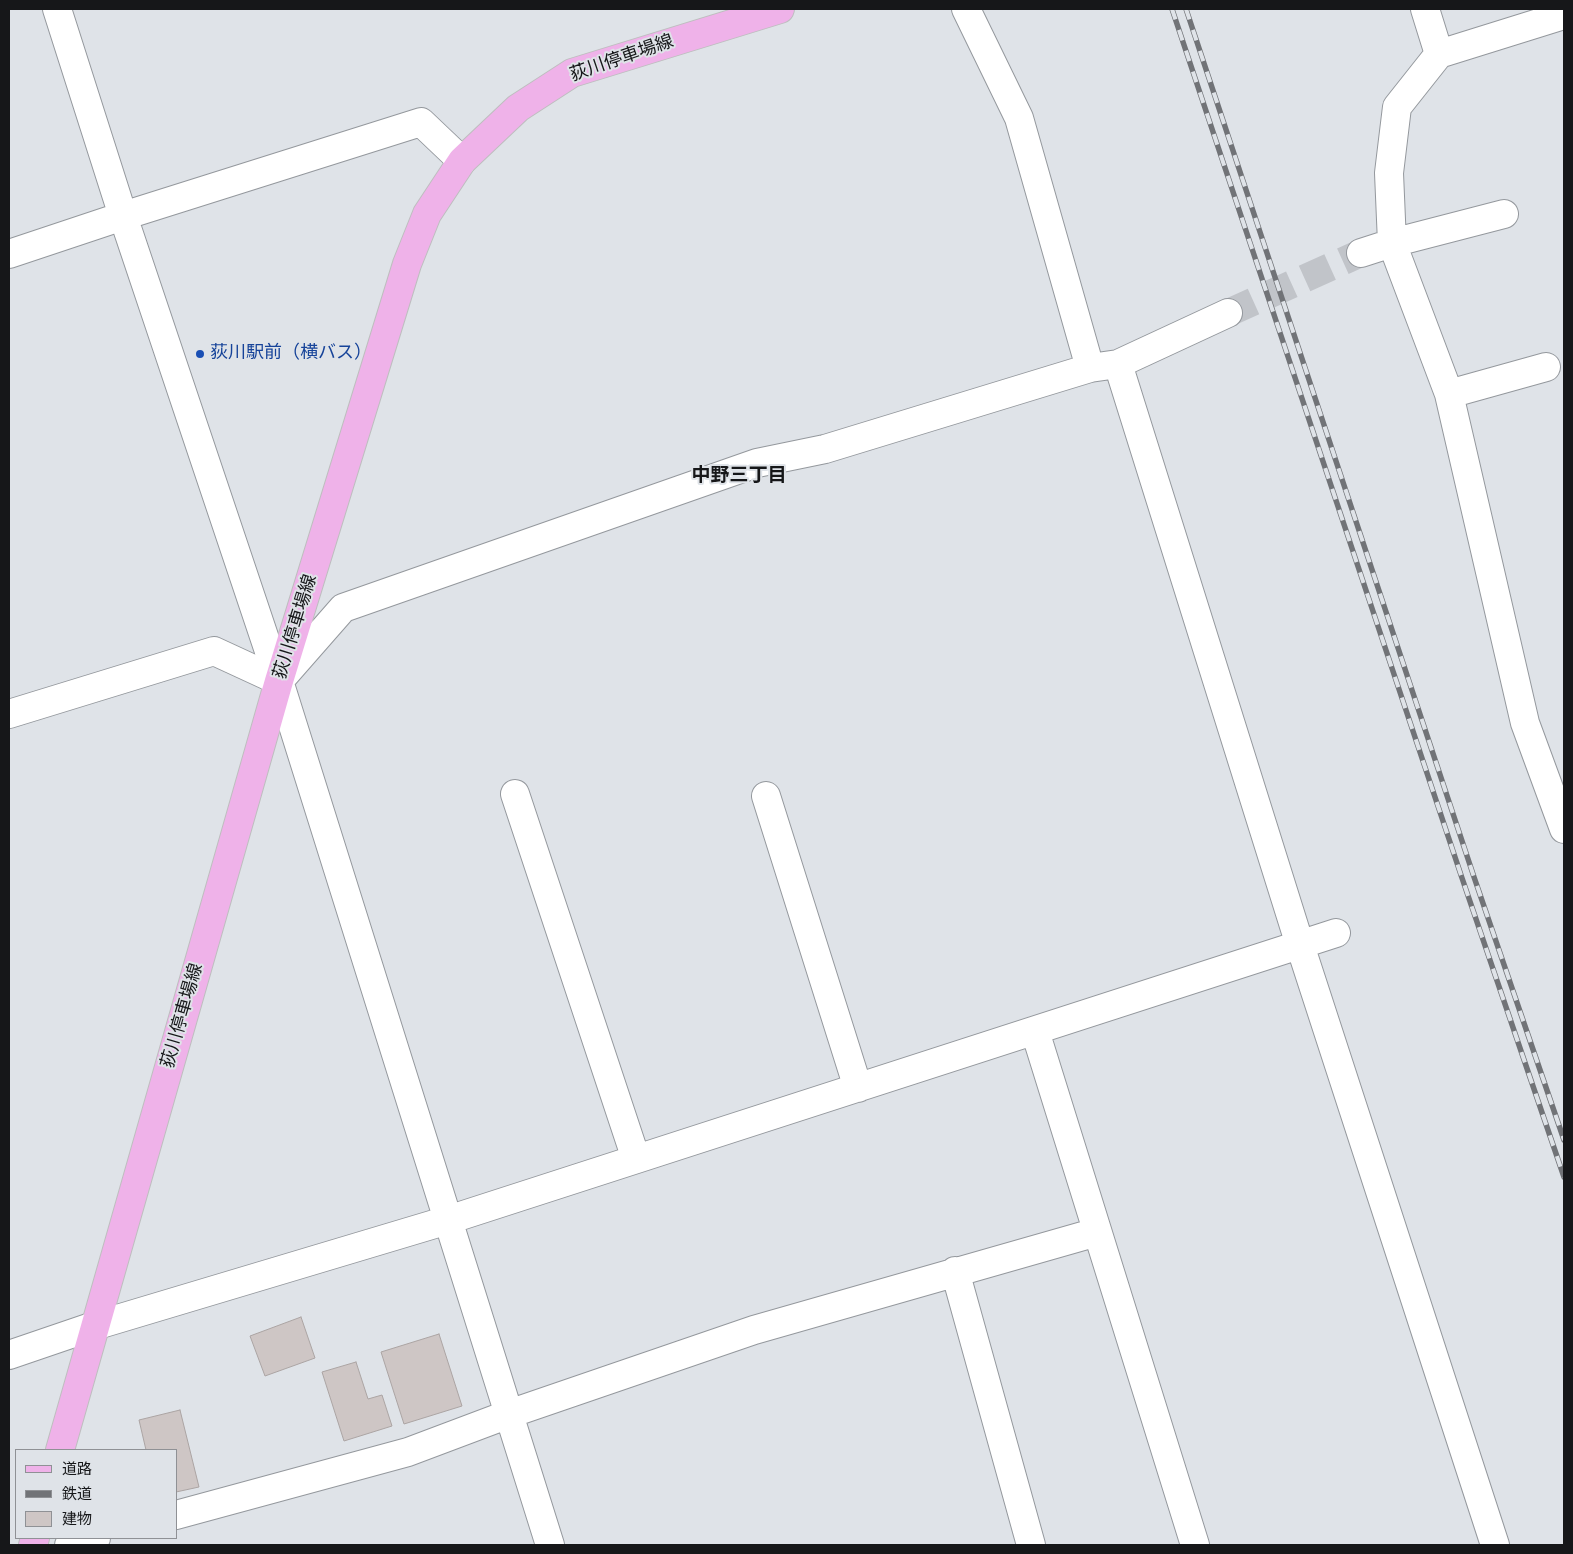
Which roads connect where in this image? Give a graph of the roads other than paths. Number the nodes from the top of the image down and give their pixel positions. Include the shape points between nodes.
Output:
1 (57, 9) edge
2 (780, 9) edge
3 (966, 9) edge
4 (1424, 9) edge
5 (1564, 15) edge
6 (1439, 54) junction
7 (462, 161) junction
8 (1504, 214) dead end
9 (123, 216) junction
10 (1392, 243) junction
11 (9, 254) edge
12 (1361, 254) tunnel mouth
13 (1228, 313) tunnel mouth
14 (1118, 364) junction
15 (1546, 367) dead end
16 (1090, 368) junction
17 (1448, 394) junction
18 (280, 682) junction
19 (9, 714) edge
20 (515, 794) dead end
21 (766, 796) dead end
22 (1564, 829) edge
23 (1336, 933) dead end
24 (1300, 945) junction
25 (1035, 1031) junction
26 (858, 1088) junction
27 (636, 1159) junction
28 (448, 1220) junction
29 (1097, 1232) junction
30 (956, 1272) junction
31 (94, 1326) junction
32 (9, 1355) edge
33 (509, 1414) junction
34 (60, 1449) edge
35 (178, 1515) edge
36 (92, 1539) edge
37 (68, 1545) edge
38 (550, 1545) edge
39 (1032, 1545) edge
40 (1194, 1545) edge
41 (1495, 1545) edge

1 - 9 street
2 - 7 main road, 荻川停車場線 via 572,73 518,108
3 - 16 street via 1019,118
4 - 6 street
5 - 6 street
6 - 10 street via 1398,107 1390,173
7 - 9 street via 421,122
7 - 18 main road, 荻川停車場線 via 427,214 407,264
8 - 10 street
9 - 11 street
9 - 18 street
10 - 12 street
10 - 17 street
13 - 14 street
14 - 16 street
14 - 24 street
15 - 17 street
16 - 18 street via 825,449 757,463 343,608
17 - 22 street via 1525,723
18 - 19 street via 214,651
18 - 28 street
18 - 31 main road, 荻川停車場線
20 - 27 street
21 - 26 street
23 - 24 street
24 - 25 street
24 - 41 street
25 - 26 street
25 - 29 street
26 - 27 street
27 - 28 street
28 - 31 street
28 - 33 street
29 - 30 street
29 - 40 street
30 - 33 street via 754,1330
30 - 39 street
31 - 32 street
31 - 34 main road, 荻川停車場線
33 - 35 street via 408,1452
33 - 38 street
36 - 37 street

